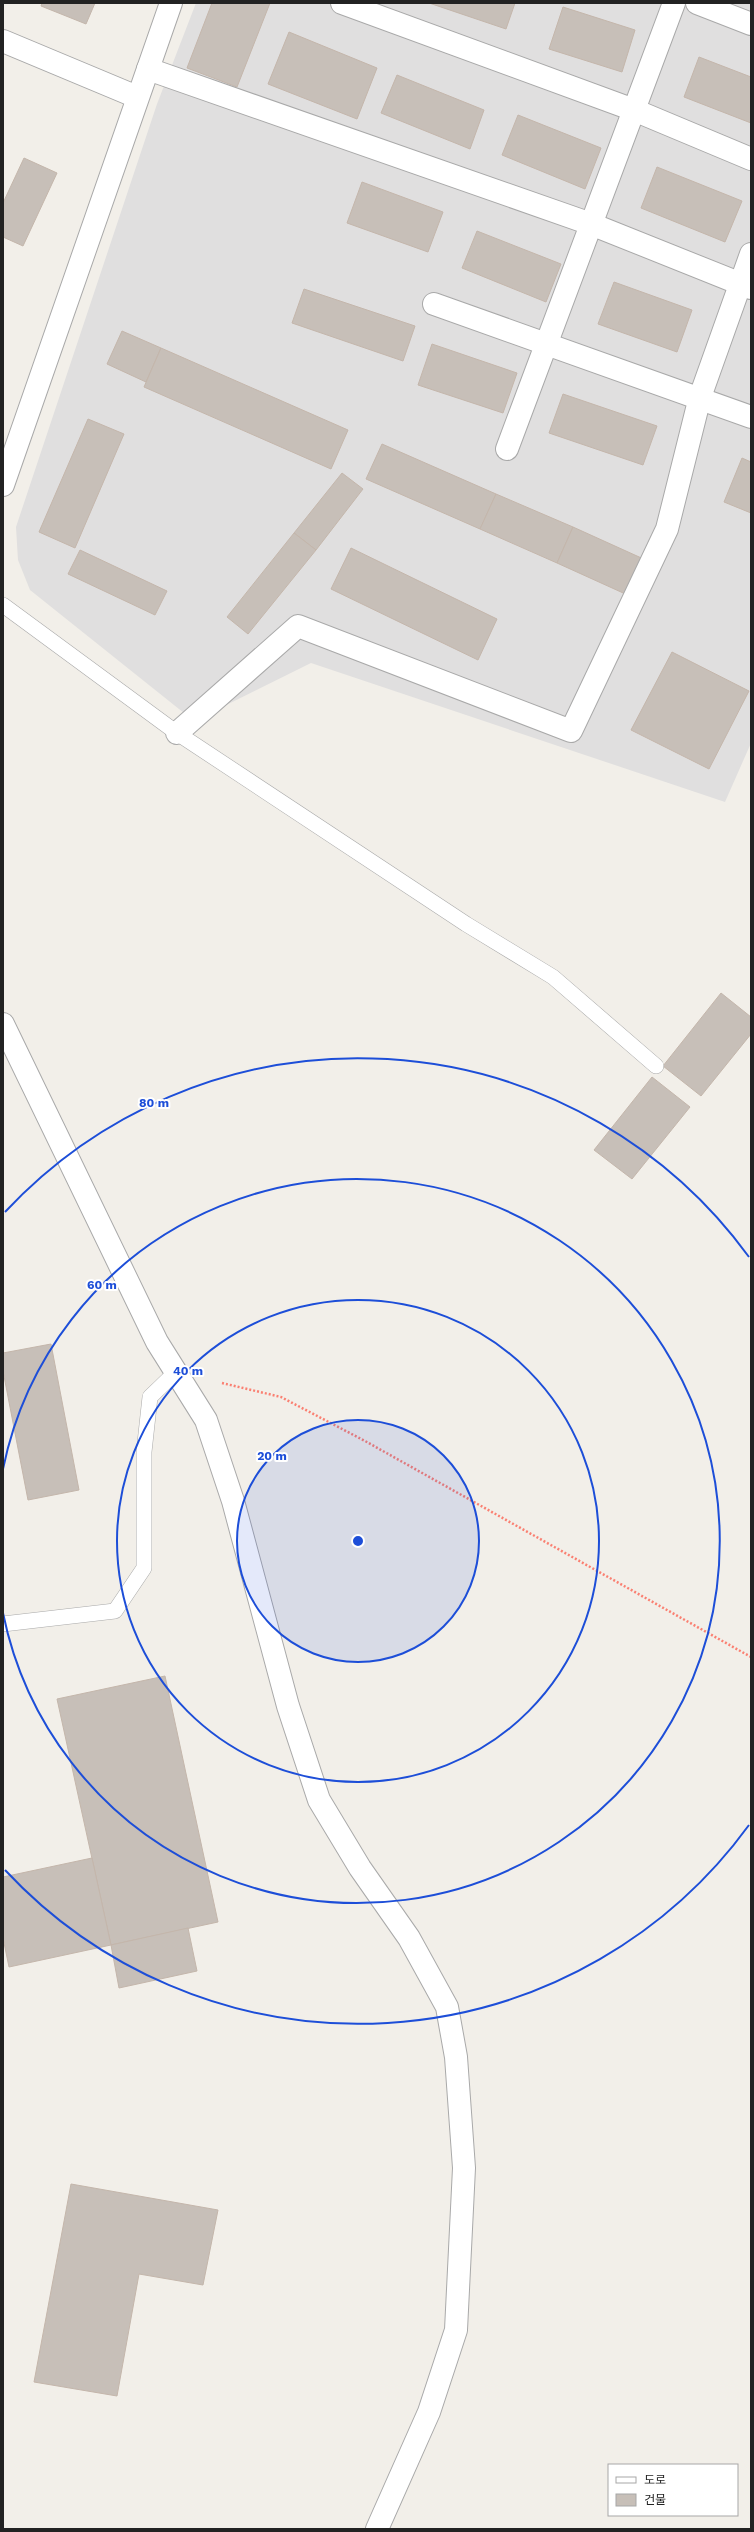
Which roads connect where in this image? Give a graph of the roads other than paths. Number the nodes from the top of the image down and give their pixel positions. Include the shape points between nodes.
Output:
1 (171, 3) edge
2 (342, 3) edge
3 (674, 3) edge
4 (697, 3) edge
5 (751, 24) edge
6 (3, 41) edge
7 (148, 69) junction
8 (137, 97) junction
9 (634, 110) junction
10 (751, 159) edge
11 (591, 224) junction
12 (751, 254) edge
13 (746, 286) edge
14 (434, 304) dead end
15 (700, 397) junction
16 (751, 417) edge
17 (507, 449) dead end
18 (3, 485) edge
19 (3, 605) edge
20 (177, 733) junction
21 (3, 1024) edge
22 (656, 1066) dead end
23 (176, 1372) junction
24 (3, 1624) edge
25 (377, 2529) edge

1 - 7 street
2 - 9 street
3 - 9 street
4 - 5 street
6 - 8 street
7 - 8 street
7 - 11 street
8 - 18 street
9 - 10 street
9 - 11 street
11 - 13 street
11 - 17 street
12 - 13 street
13 - 15 street
14 - 15 street
15 - 16 street
15 - 20 street via 667,529 571,731 298,626
19 - 20 lane
20 - 22 lane via 466,924 553,977
21 - 23 street via 157,1342
23 - 24 lane via 150,1397 144,1452 144,1568 115,1611
23 - 25 street via 206,1420 233,1501 288,1706 319,1800 360,1868 410,1938 447,2007 456,2057 464,2168 456,2330 429,2412

